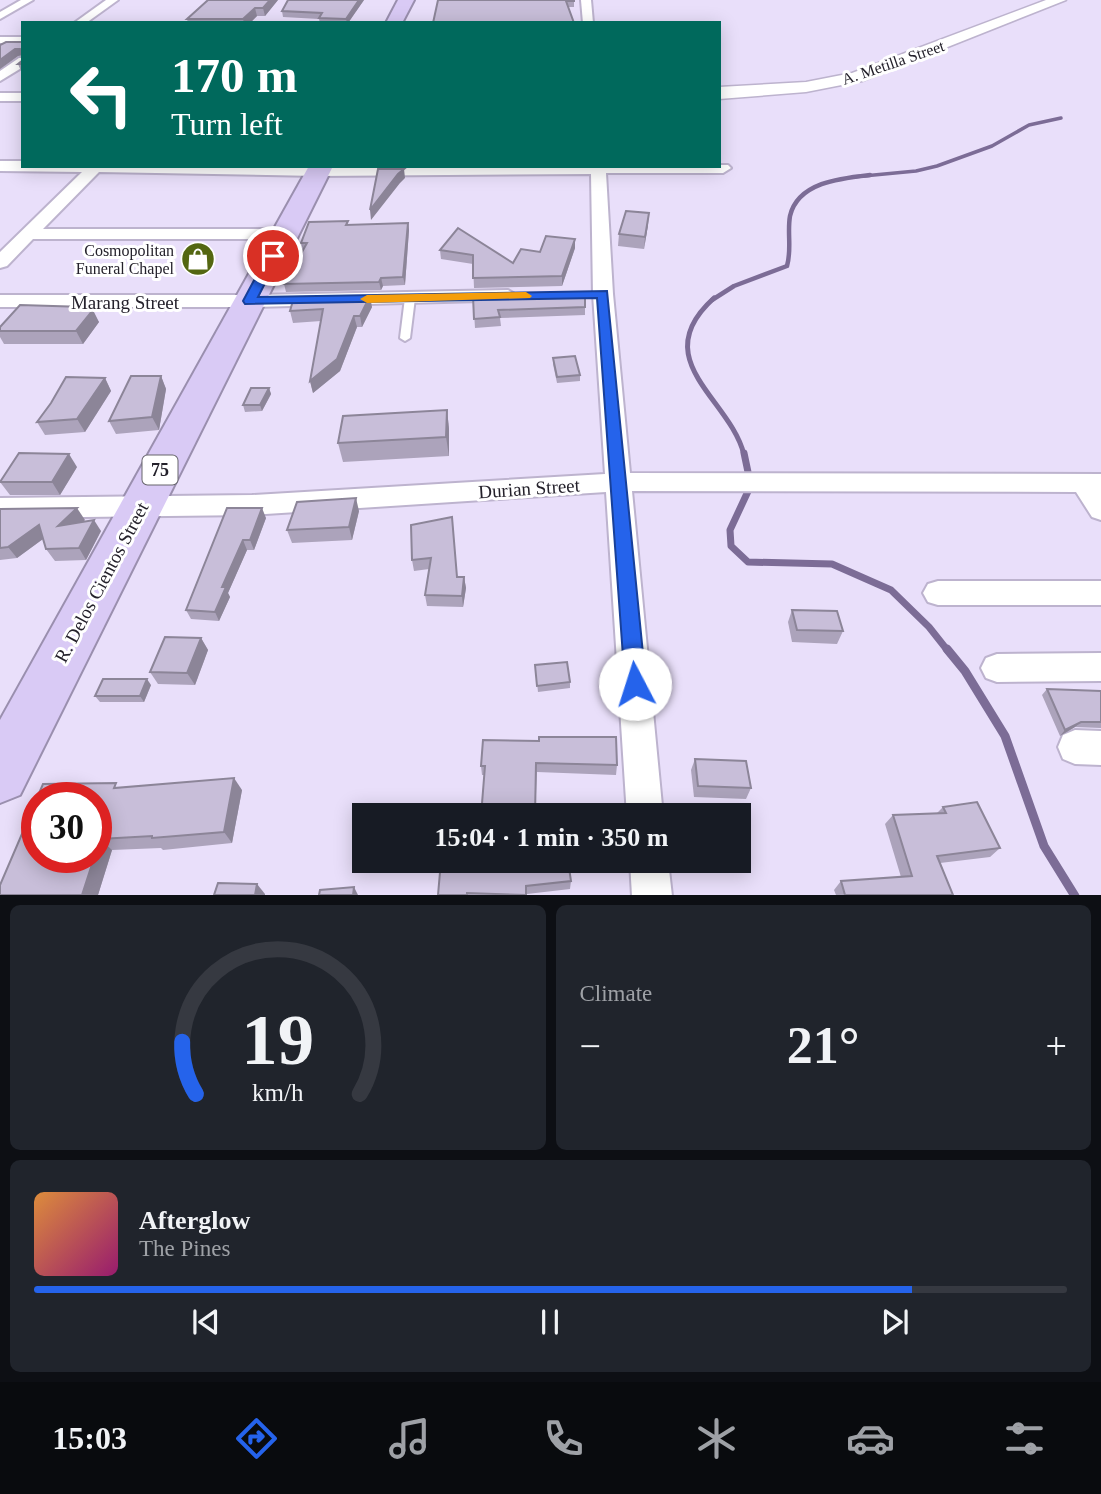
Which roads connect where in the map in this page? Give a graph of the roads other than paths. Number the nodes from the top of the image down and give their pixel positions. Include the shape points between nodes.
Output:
1 (29, 0) edge
2 (113, 0) edge
3 (406, 0) edge
4 (586, 0) edge
5 (1059, 0) edge
6 (0, 16) edge
7 (82, 21) edge
8 (395, 21) edge
9 (588, 21) edge
10 (0, 40) edge
11 (21, 40) edge
12 (21, 62) edge
13 (0, 77) edge
14 (721, 93) edge
15 (0, 97) edge
16 (21, 97) edge
17 (0, 166) edge
18 (21, 166) edge
19 (94, 168) edge
20 (208, 168) edge
21 (598, 168) edge
22 (723, 168) dead end
23 (320, 169) edge
24 (28, 234) junction
25 (285, 234) junction
26 (0, 262) edge
27 (534, 296) edge
28 (410, 298) junction
29 (0, 301) edge
30 (250, 301) junction
31 (405, 338) dead end
32 (619, 482) junction
33 (1092, 483) edge
34 (141, 506) junction
35 (0, 508) edge
36 (1101, 510) edge
37 (937, 593) dead end
38 (1101, 593) edge
39 (1101, 667) edge
40 (997, 668) dead end
41 (0, 775) edge
42 (644, 803) edge
43 (650, 873) edge
44 (652, 895) edge

1 - 6 street
2 - 7 street
3 - 8 highway
4 - 9 street
5 - 14 main road, A. Metilla Street via 856,77 806,88
10 - 11 street
12 - 13 street
15 - 16 street
17 - 18 street
19 - 24 street
20 - 23 street
21 - 22 street
21 - 23 street
21 - 32 street via 596,294
23 - 25 highway, R. Delos Cientos Street / 75
24 - 25 street
24 - 26 street
25 - 30 highway, R. Delos Cientos Street / 75
27 - 28 street, Marang Street
28 - 30 street, Marang Street
28 - 31 lane
29 - 30 street, Marang Street
30 - 34 highway, R. Delos Cientos Street / 75
32 - 33 street, Durian Street
32 - 34 street, Durian Street via 252,505
32 - 42 street
33 - 36 street
34 - 35 street, Durian Street
34 - 41 highway, R. Delos Cientos Street / 75
37 - 38 street
39 - 40 street
43 - 44 street

